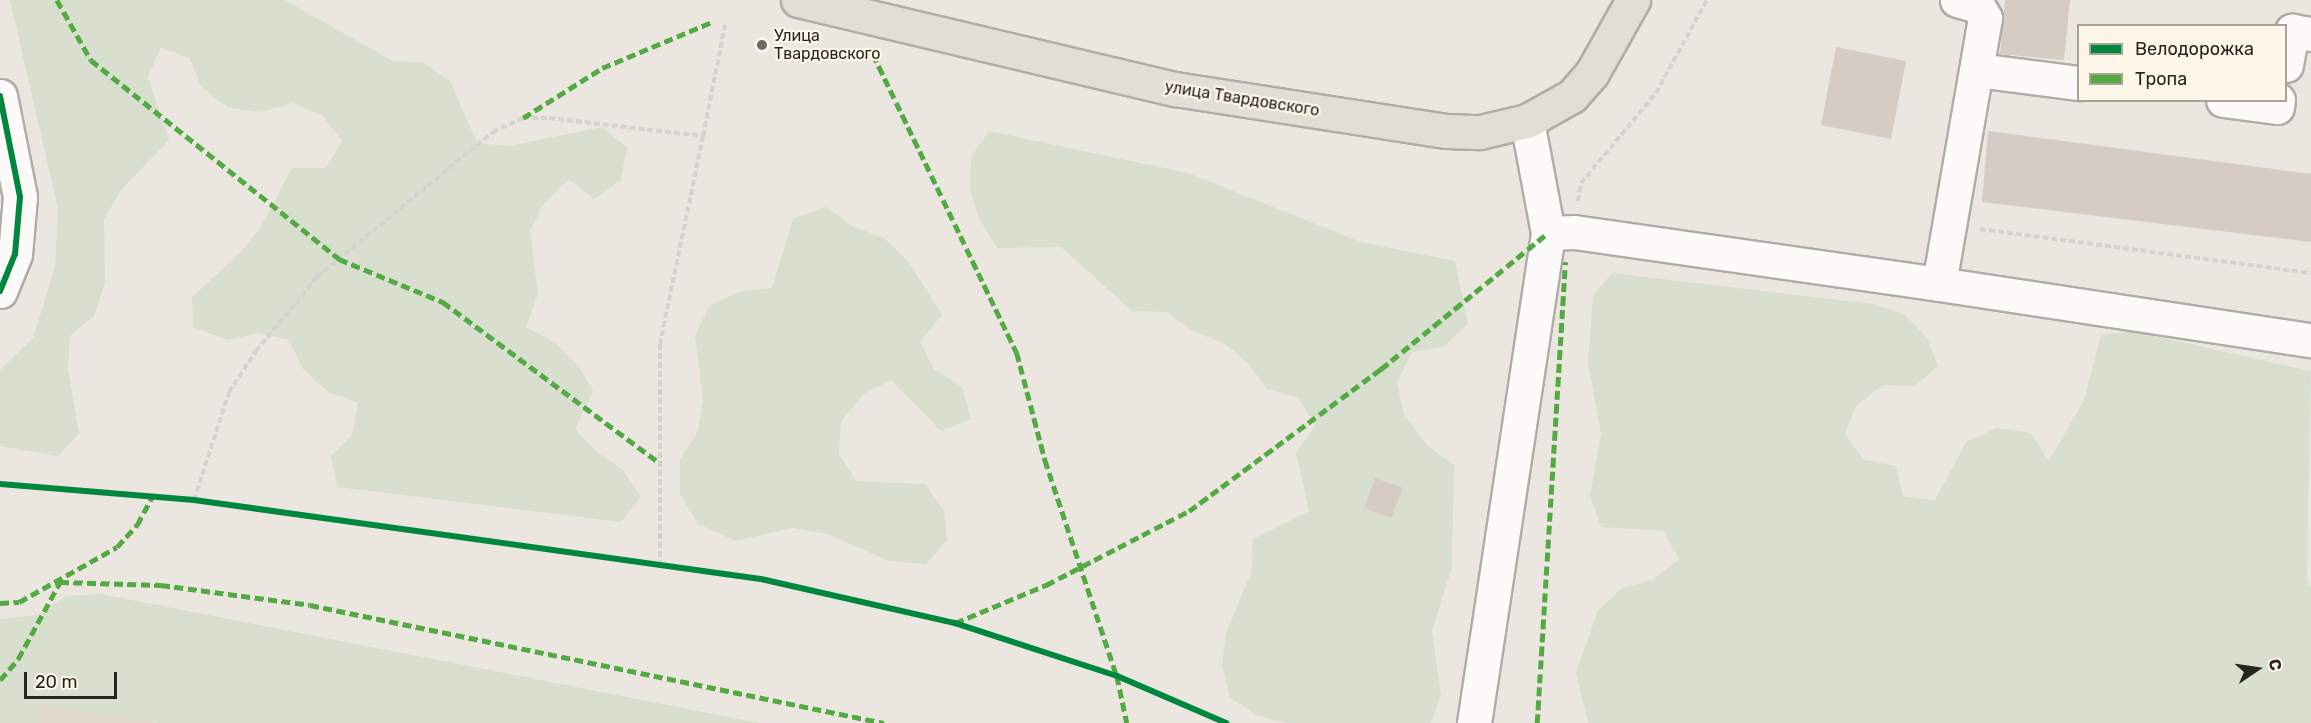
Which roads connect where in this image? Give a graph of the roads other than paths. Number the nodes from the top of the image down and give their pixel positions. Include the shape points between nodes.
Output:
1 (798, 0) edge
2 (1633, 0) edge
3 (1957, 0) edge
4 (2311, 34) edge
5 (2287, 59) edge
6 (1977, 70) junction
7 (2077, 83) edge
8 (0, 96) edge
9 (2238, 102) edge
10 (2278, 102) edge
11 (1527, 121) junction
12 (1561, 233) junction
13 (1939, 284) junction
14 (0, 291) edge
15 (2311, 340) edge
16 (1474, 723) edge

1 - 11 main road, улица Твардовского via 1175,89 1447,131 1494,131
2 - 11 main road, улица Твардовского via 1585,83 1556,108
3 - 6 street via 1978,6 1985,18
4 - 5 street via 2292,31
6 - 7 street
6 - 13 street
8 - 14 street via 20,197 15,254
9 - 10 street via 2277,107
11 - 12 street
12 - 13 street
12 - 16 street
13 - 15 street

